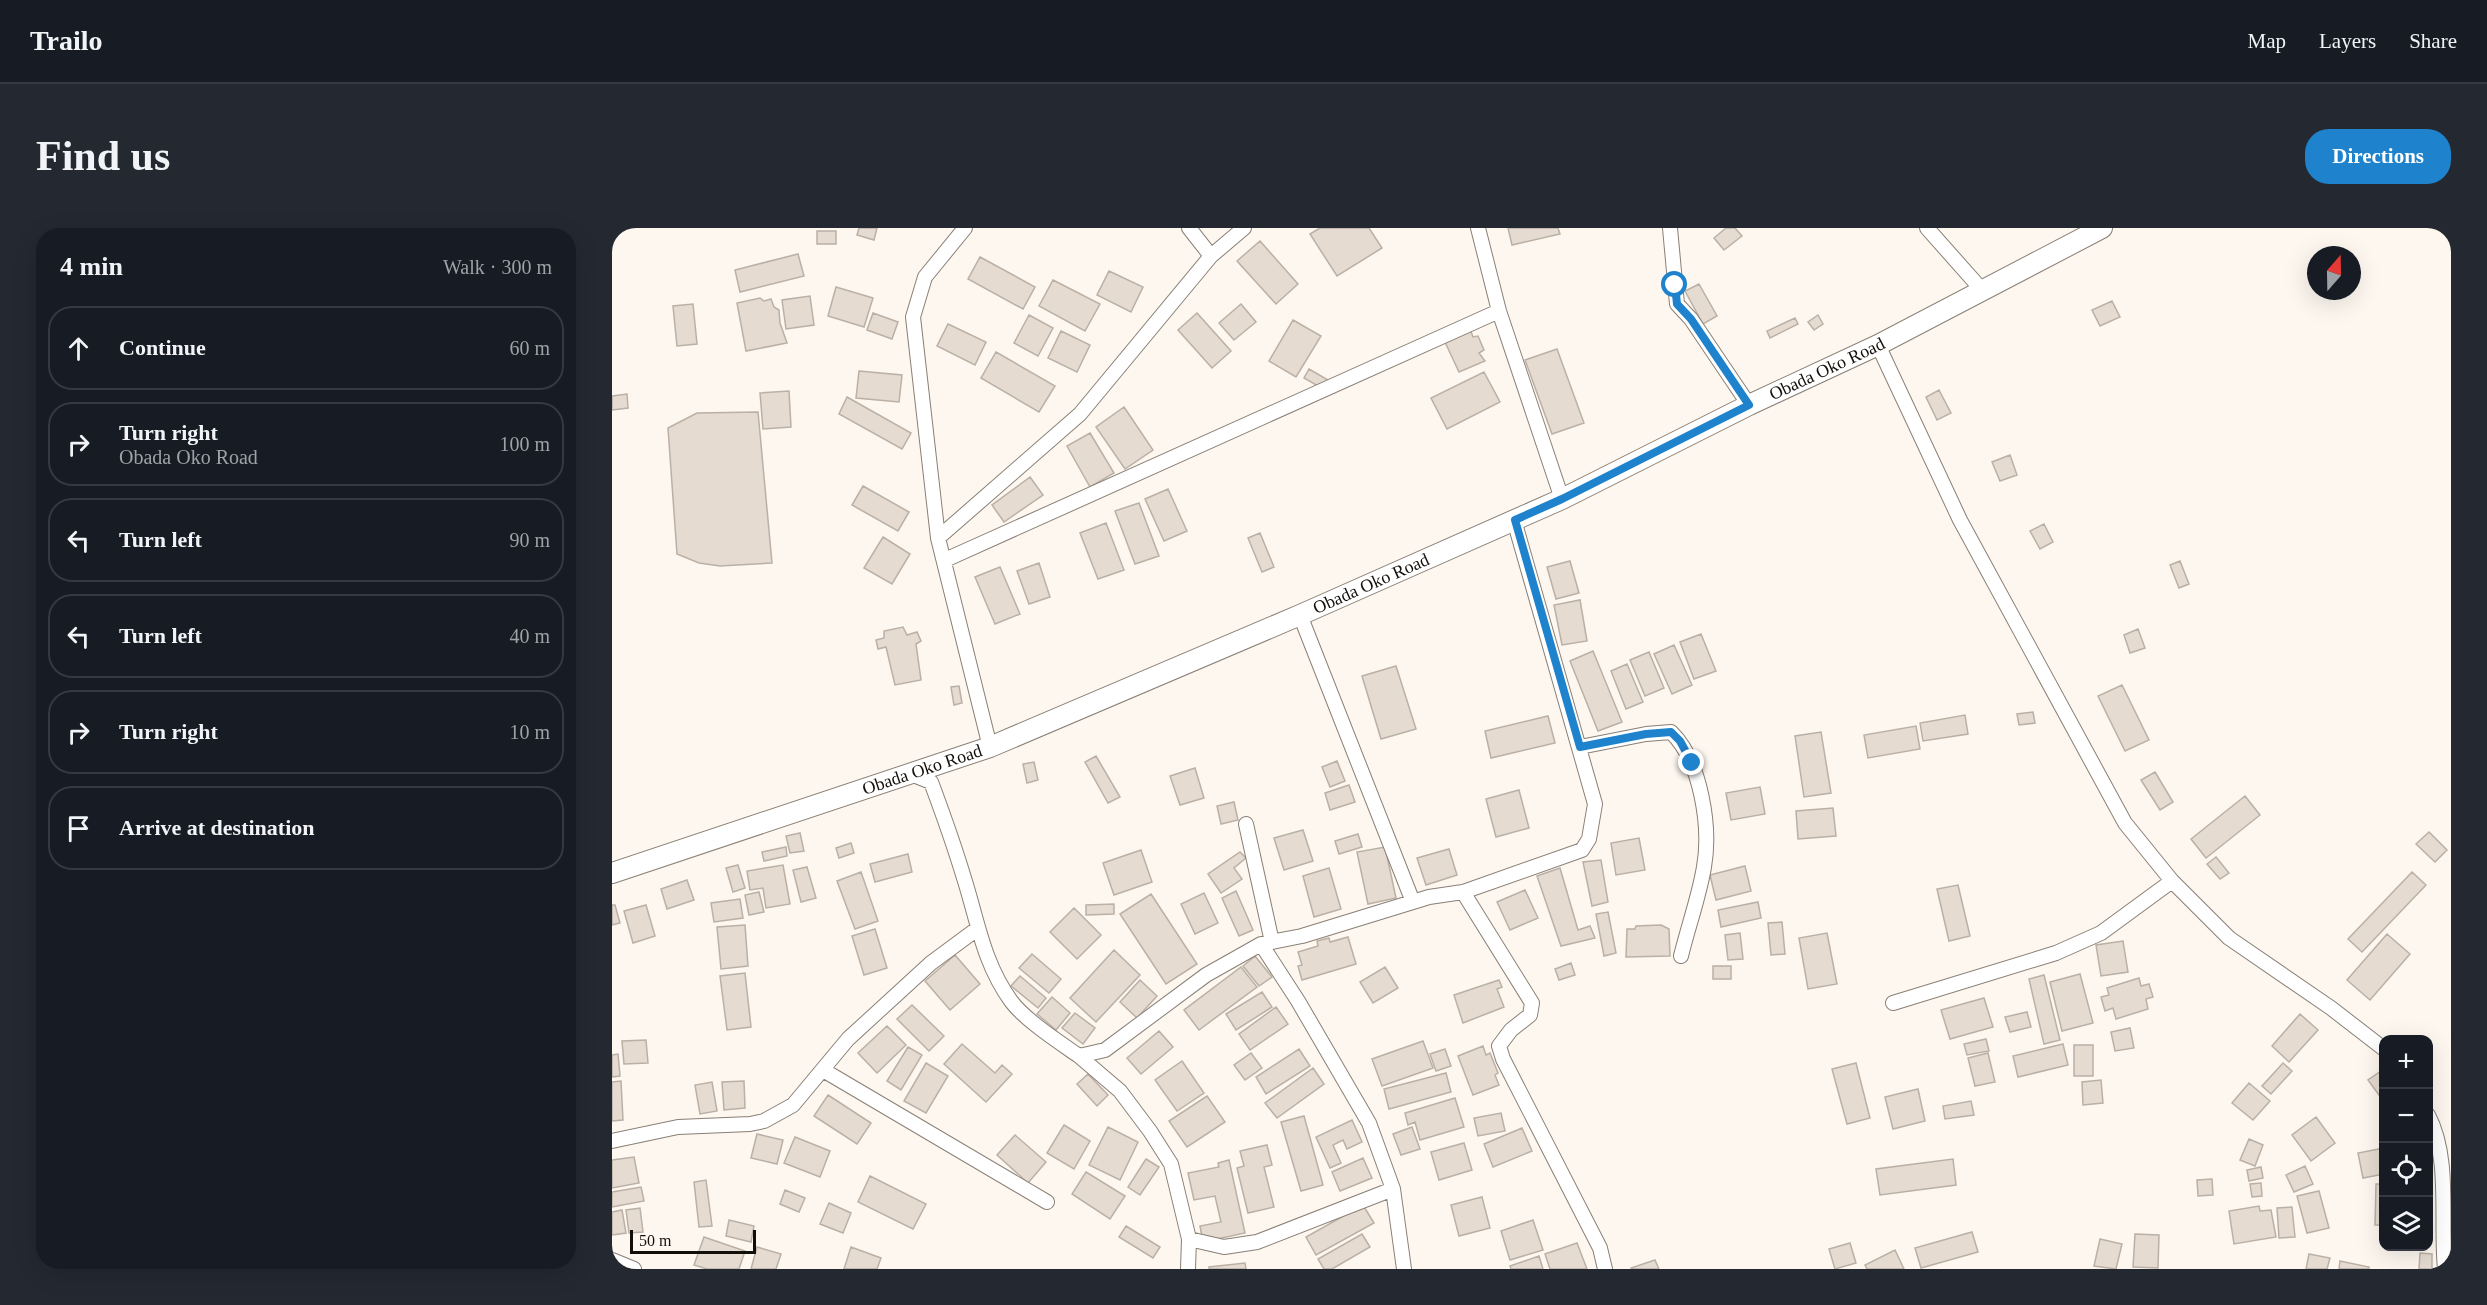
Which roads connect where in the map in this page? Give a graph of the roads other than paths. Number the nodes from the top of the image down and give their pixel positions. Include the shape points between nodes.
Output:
1 (965, 228) edge
2 (1189, 228) edge
3 (1244, 228) edge
4 (1478, 228) edge
5 (1670, 228) edge
6 (1927, 228) edge
7 (2102, 228) edge
8 (1211, 256) junction
9 (1982, 290) junction
10 (1499, 311) junction
11 (1878, 345) junction
12 (1749, 405) junction
13 (1562, 499) junction
14 (1515, 520) junction
15 (938, 538) junction
16 (945, 560) junction
17 (1300, 615) junction
18 (990, 747) junction
19 (1580, 747) junction
20 (911, 774) junction
21 (1246, 824) dead end
22 (612, 873) edge
23 (2172, 881) junction
24 (1463, 892) junction
25 (1413, 902) junction
26 (976, 929) junction
27 (1266, 943) junction
28 (1681, 956) dead end
29 (1893, 1003) dead end
30 (2379, 1045) edge
31 (1079, 1056) junction
32 (823, 1070) junction
33 (2433, 1122) edge
34 (612, 1141) edge
35 (2448, 1171) edge
36 (1393, 1189) junction
37 (1047, 1202) dead end
38 (1188, 1239) junction
39 (612, 1260) edge
40 (2447, 1264) edge
41 (634, 1269) edge
42 (1188, 1269) edge
43 (1404, 1269) edge
44 (1605, 1269) edge

1 - 15 street via 925,277 913,317
2 - 8 street
3 - 8 street
4 - 10 street
5 - 12 street via 1677,304
6 - 9 street
7 - 9 main road, Obada Oko Road
8 - 15 street via 1080,414
9 - 11 main road, Obada Oko Road
10 - 13 street
10 - 16 street
11 - 12 main road, Obada Oko Road
11 - 23 street via 1960,520 2119,813
12 - 13 main road, Obada Oko Road
13 - 14 main road, Obada Oko Road
14 - 17 main road, Obada Oko Road
14 - 19 street
15 - 16 street
16 - 18 street
17 - 18 main road, Obada Oko Road
17 - 25 street
18 - 20 main road, Obada Oko Road
19 - 24 street via 1595,804 1589,839 1582,850
19 - 28 street via 1671,732 1692,763 1704,806 1704,865
20 - 22 main road, Obada Oko Road
20 - 26 street via 931,782 965,880
21 - 27 street
23 - 29 street via 2101,933 2056,953
23 - 30 street via 2229,938
24 - 25 street
24 - 44 street via 1532,1003 1530,1015 1499,1046 1600,1248
25 - 27 street
26 - 31 street via 1012,1003
26 - 32 street via 931,963 848,1039
27 - 31 street via 1206,975 1105,1050
27 - 36 street via 1369,1123
31 - 38 street via 1120,1091 1171,1164
32 - 34 street via 793,1105 764,1121 678,1127
32 - 37 street
33 - 35 street
35 - 40 street
36 - 38 street via 1257,1242 1224,1247
36 - 43 street
38 - 42 street
39 - 41 street

